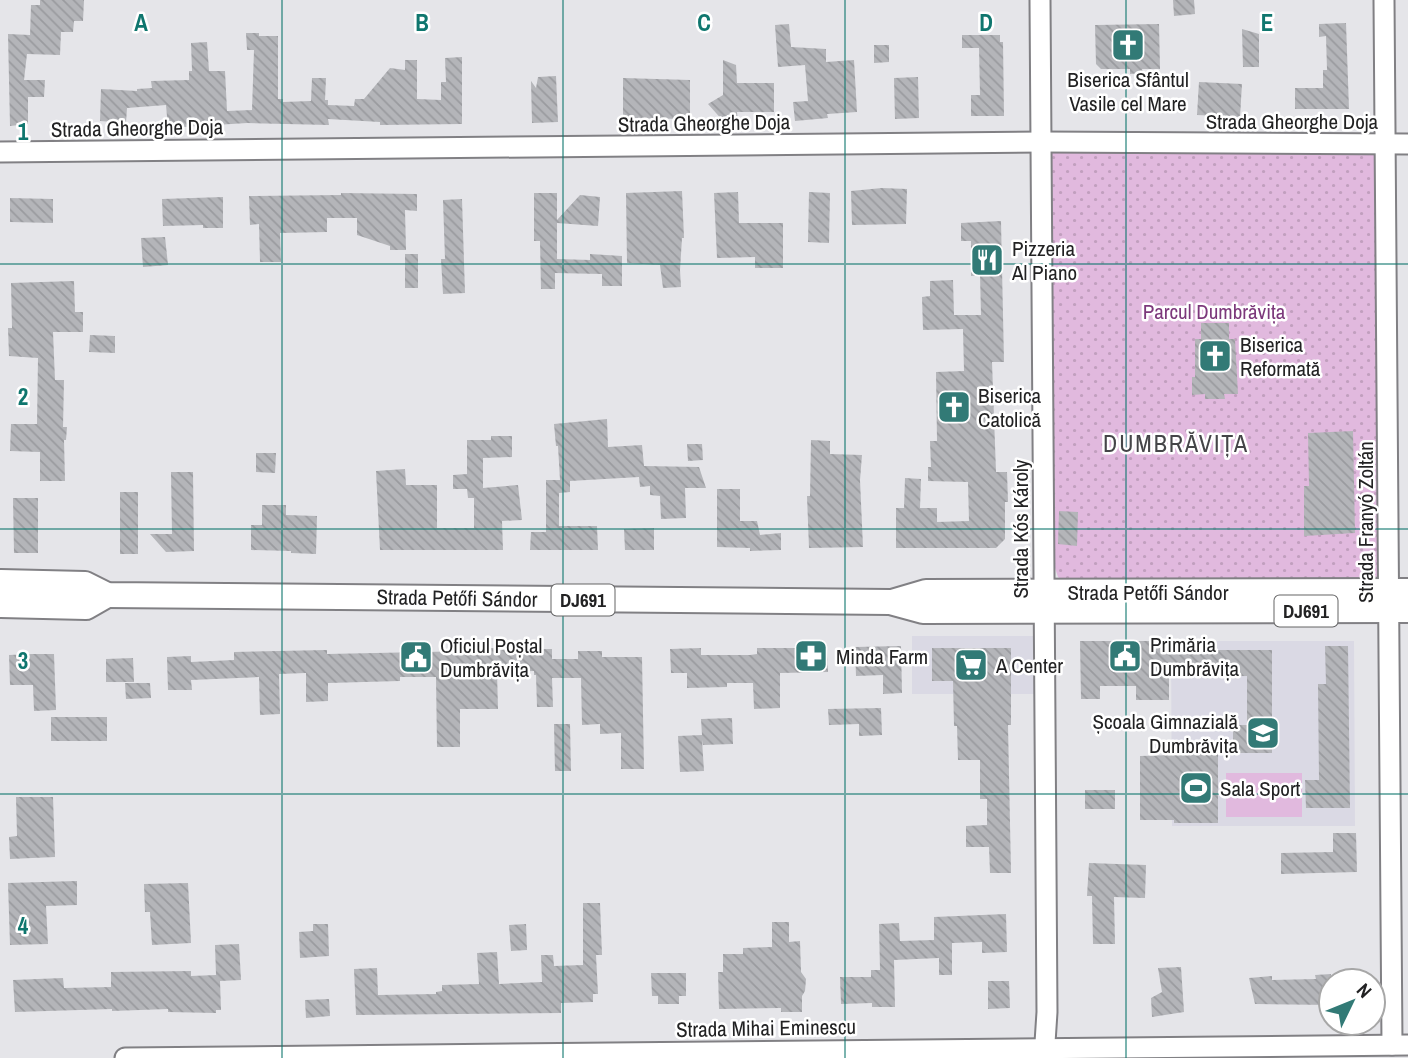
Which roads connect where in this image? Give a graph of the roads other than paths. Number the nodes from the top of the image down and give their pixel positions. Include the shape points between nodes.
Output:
1 (1040, 0) edge
2 (1384, 0) edge
3 (1042, 142) junction
4 (1385, 144) junction
5 (1408, 144) edge
6 (0, 152) edge
7 (1, 593) edge
8 (1398, 601) edge
9 (1043, 603) junction
10 (1400, 1045) edge
11 (1044, 1053) edge
12 (125, 1058) edge

1 - 3 street, Strada Kós Károly
2 - 4 street, Strada Franyó Zoltán
3 - 4 street, Strada Gheorghe Doja
3 - 6 street, Strada Gheorghe Doja
3 - 9 street, Strada Kós Károly
4 - 5 street, Strada Gheorghe Doja
4 - 8 street, Strada Franyó Zoltán
7 - 9 main road, Strada Petőfi Sándor / DJ691 via 86,607 107,595 890,602 926,592
8 - 9 main road, Strada Petőfi Sándor / DJ691
8 - 10 street, Strada Franyó Zoltán
9 - 11 street, Strada Kós Károly
10 - 11 street, Strada Mihai Eminescu
11 - 12 street, Strada Mihai Eminescu

